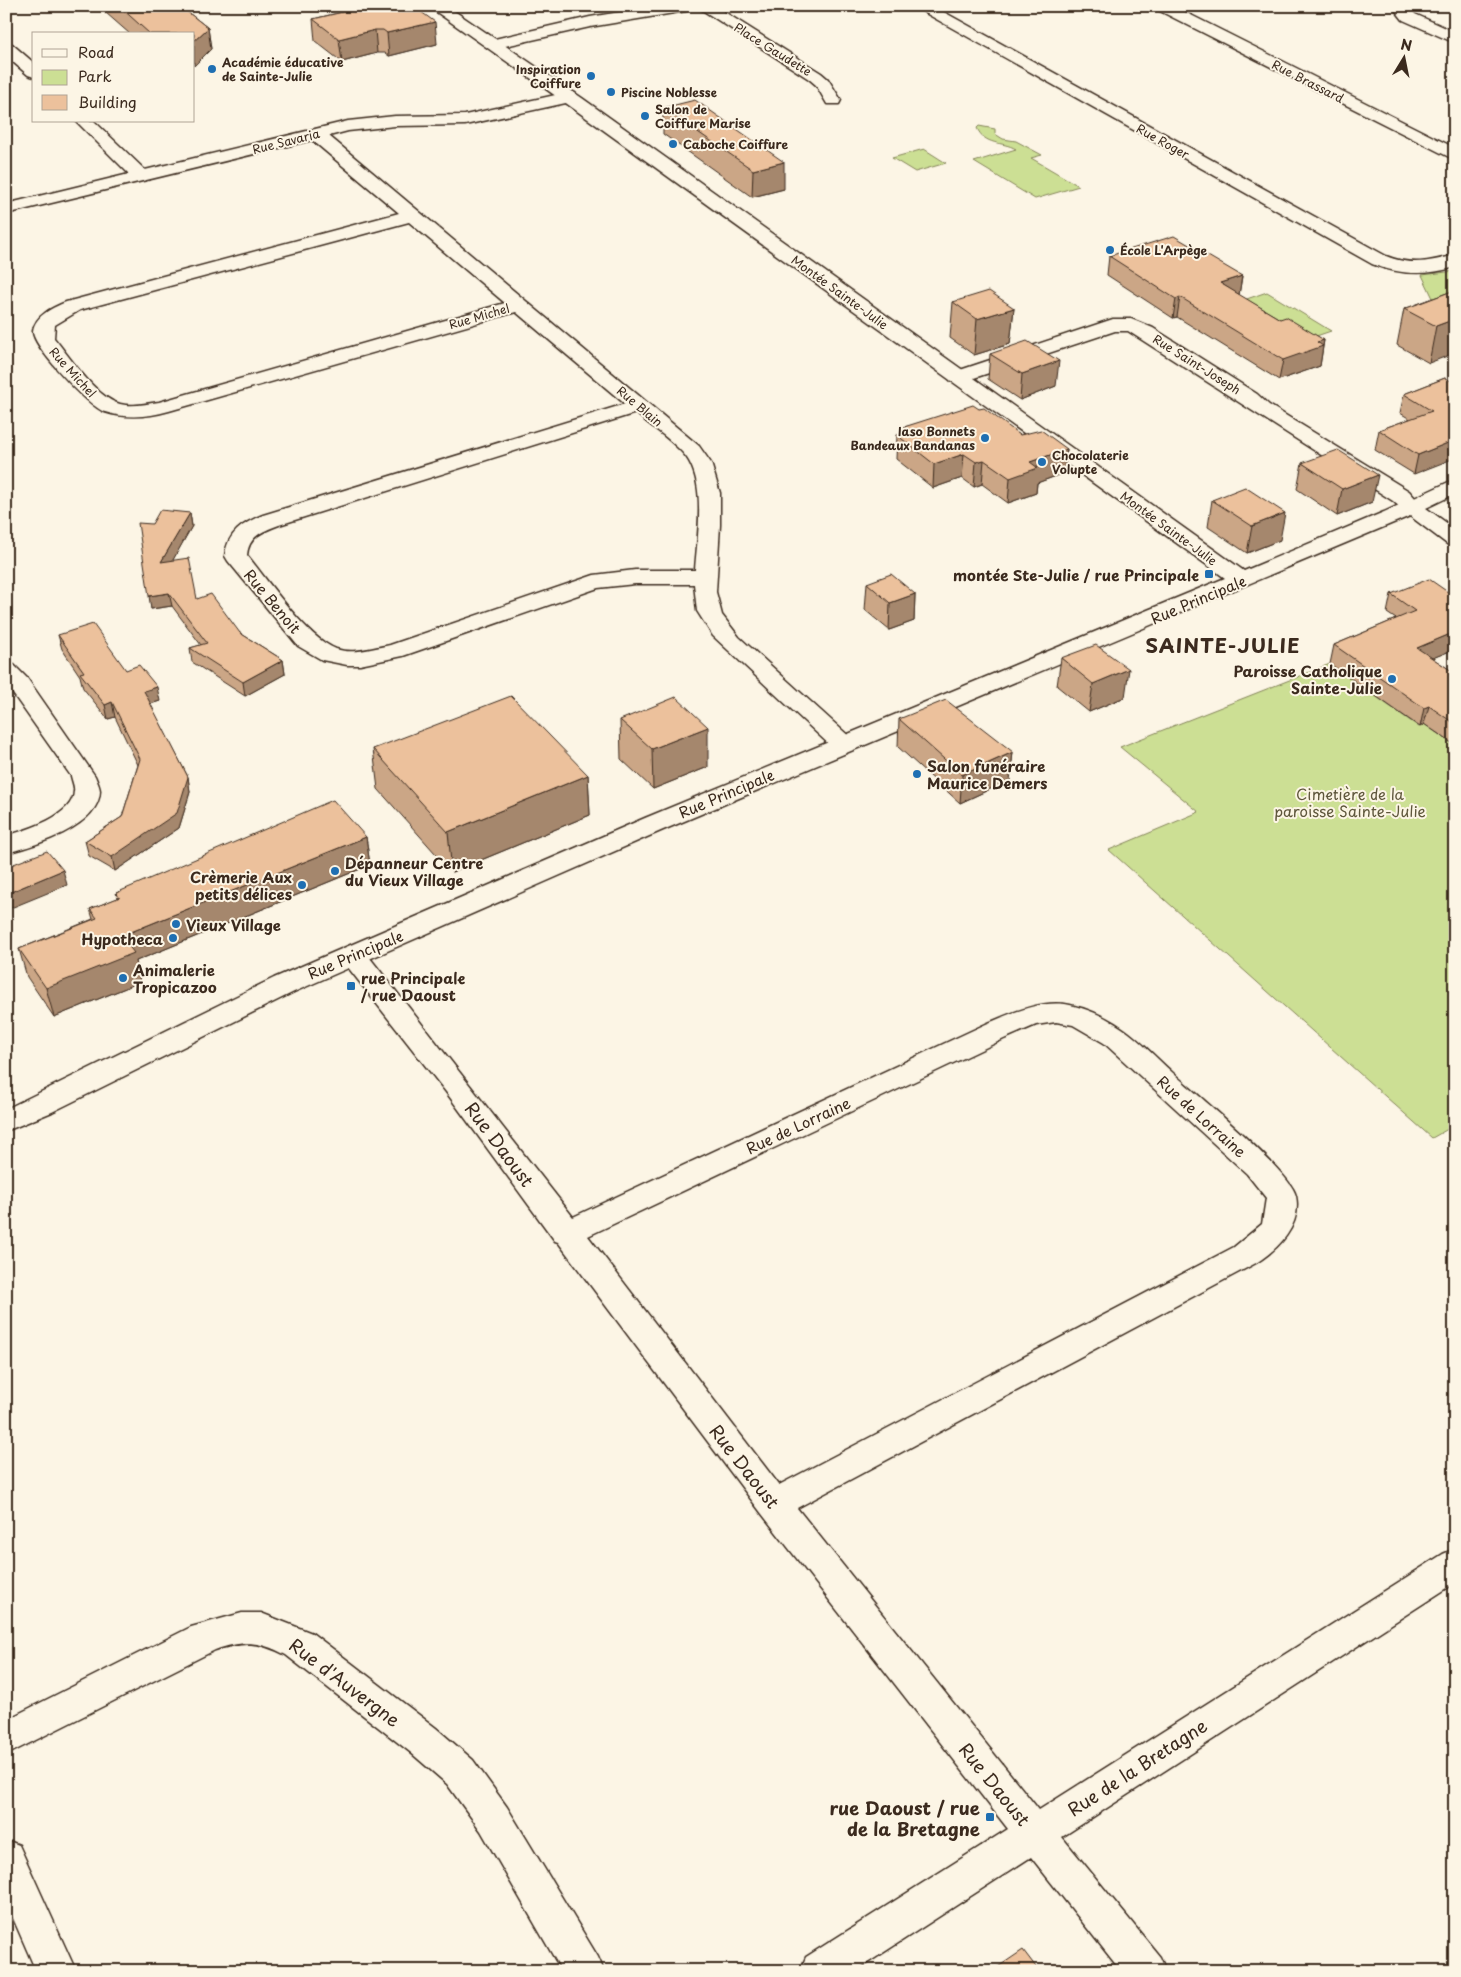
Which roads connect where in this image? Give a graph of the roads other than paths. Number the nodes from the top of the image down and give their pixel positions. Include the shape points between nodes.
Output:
1 (436, 6) edge
2 (686, 6) edge
3 (704, 6) edge
4 (921, 6) edge
5 (1161, 6) edge
6 (1400, 6) edge
7 (680, 7) edge
8 (1455, 38) edge
9 (492, 44) junction
10 (6, 47) edge
11 (32, 70) edge
12 (569, 97) junction
13 (833, 100) dead end
14 (85, 122) edge
15 (316, 134) junction
16 (1455, 155) edge
17 (140, 176) junction
18 (6, 208) edge
19 (414, 215) junction
20 (1455, 261) edge
21 (519, 305) junction
22 (958, 377) junction
23 (639, 406) junction
24 (1455, 485) edge
25 (1412, 507) junction
26 (1455, 538) edge
27 (706, 577) junction
28 (1242, 580) junction
29 (6, 670) edge
30 (844, 744) junction
31 (6, 845) edge
32 (353, 955) junction
33 (6, 1121) edge
34 (566, 1233) junction
35 (774, 1504) junction
36 (1455, 1564) edge
37 (6, 1738) edge
38 (1035, 1833) junction
39 (6, 1858) edge
40 (56, 1971) edge
41 (584, 1971) edge
42 (820, 1971) edge
43 (1146, 1971) edge

1 - 9 street, Montée Sainte-Julie
2 - 7 street
3 - 13 street, Place Gaudette via 815,76
4 - 20 street, Rue Roger via 1379,260 1408,269 1428,269
5 - 16 street, Rue Brassard
6 - 8 street via 1409,17
7 - 9 street via 590,22
9 - 12 street, Montée Sainte-Julie
10 - 11 street
12 - 15 street, Rue Savaria via 476,119 381,122
12 - 22 street, Montée Sainte-Julie
14 - 17 street
15 - 17 street, Rue Savaria
15 - 19 street, Rue Blain
17 - 18 street, Rue Savaria
19 - 21 street, Rue Blain
19 - 21 street, Rue Michel via 73,306 53,316 43,327 44,340 99,401 114,408 137,411 162,407
21 - 23 street, Rue Blain
22 - 25 street, Rue Saint-Joseph via 1113,325 1132,325 1401,496
22 - 28 street, Montée Sainte-Julie
23 - 27 street, Rue Blain via 692,450 704,469 709,502
23 - 27 street, Rue Benoit via 271,520 256,526 240,539 236,556 306,641 330,655 347,658 377,656 600,581 635,577
24 - 25 street, Rue Principale
25 - 26 street, Rue Saint-Joseph
25 - 28 street, Rue Principale
27 - 30 street, Rue Blain via 708,610 720,631
28 - 30 street, Rue Principale
29 - 31 street via 19,683 82,776 88,794 85,803 64,822
30 - 32 street, Rue Principale
32 - 33 street, Rue Principale via 244,1003
32 - 34 street, Rue Daoust via 456,1085
34 - 35 street, Rue Daoust
34 - 35 street, Rue de Lorraine via 996,1030 1028,1016 1049,1012 1082,1018 1114,1036 1257,1166 1281,1195 1280,1221 1273,1234 1245,1255
35 - 38 street, Rue Daoust
36 - 38 street, Rue de la Bretagne
37 - 41 street, Rue d'Auvergne via 204,1638 242,1628 261,1628 281,1635 299,1644 460,1772 494,1819
38 - 42 street, Rue de la Bretagne
38 - 43 street, Rue Daoust
39 - 40 street

